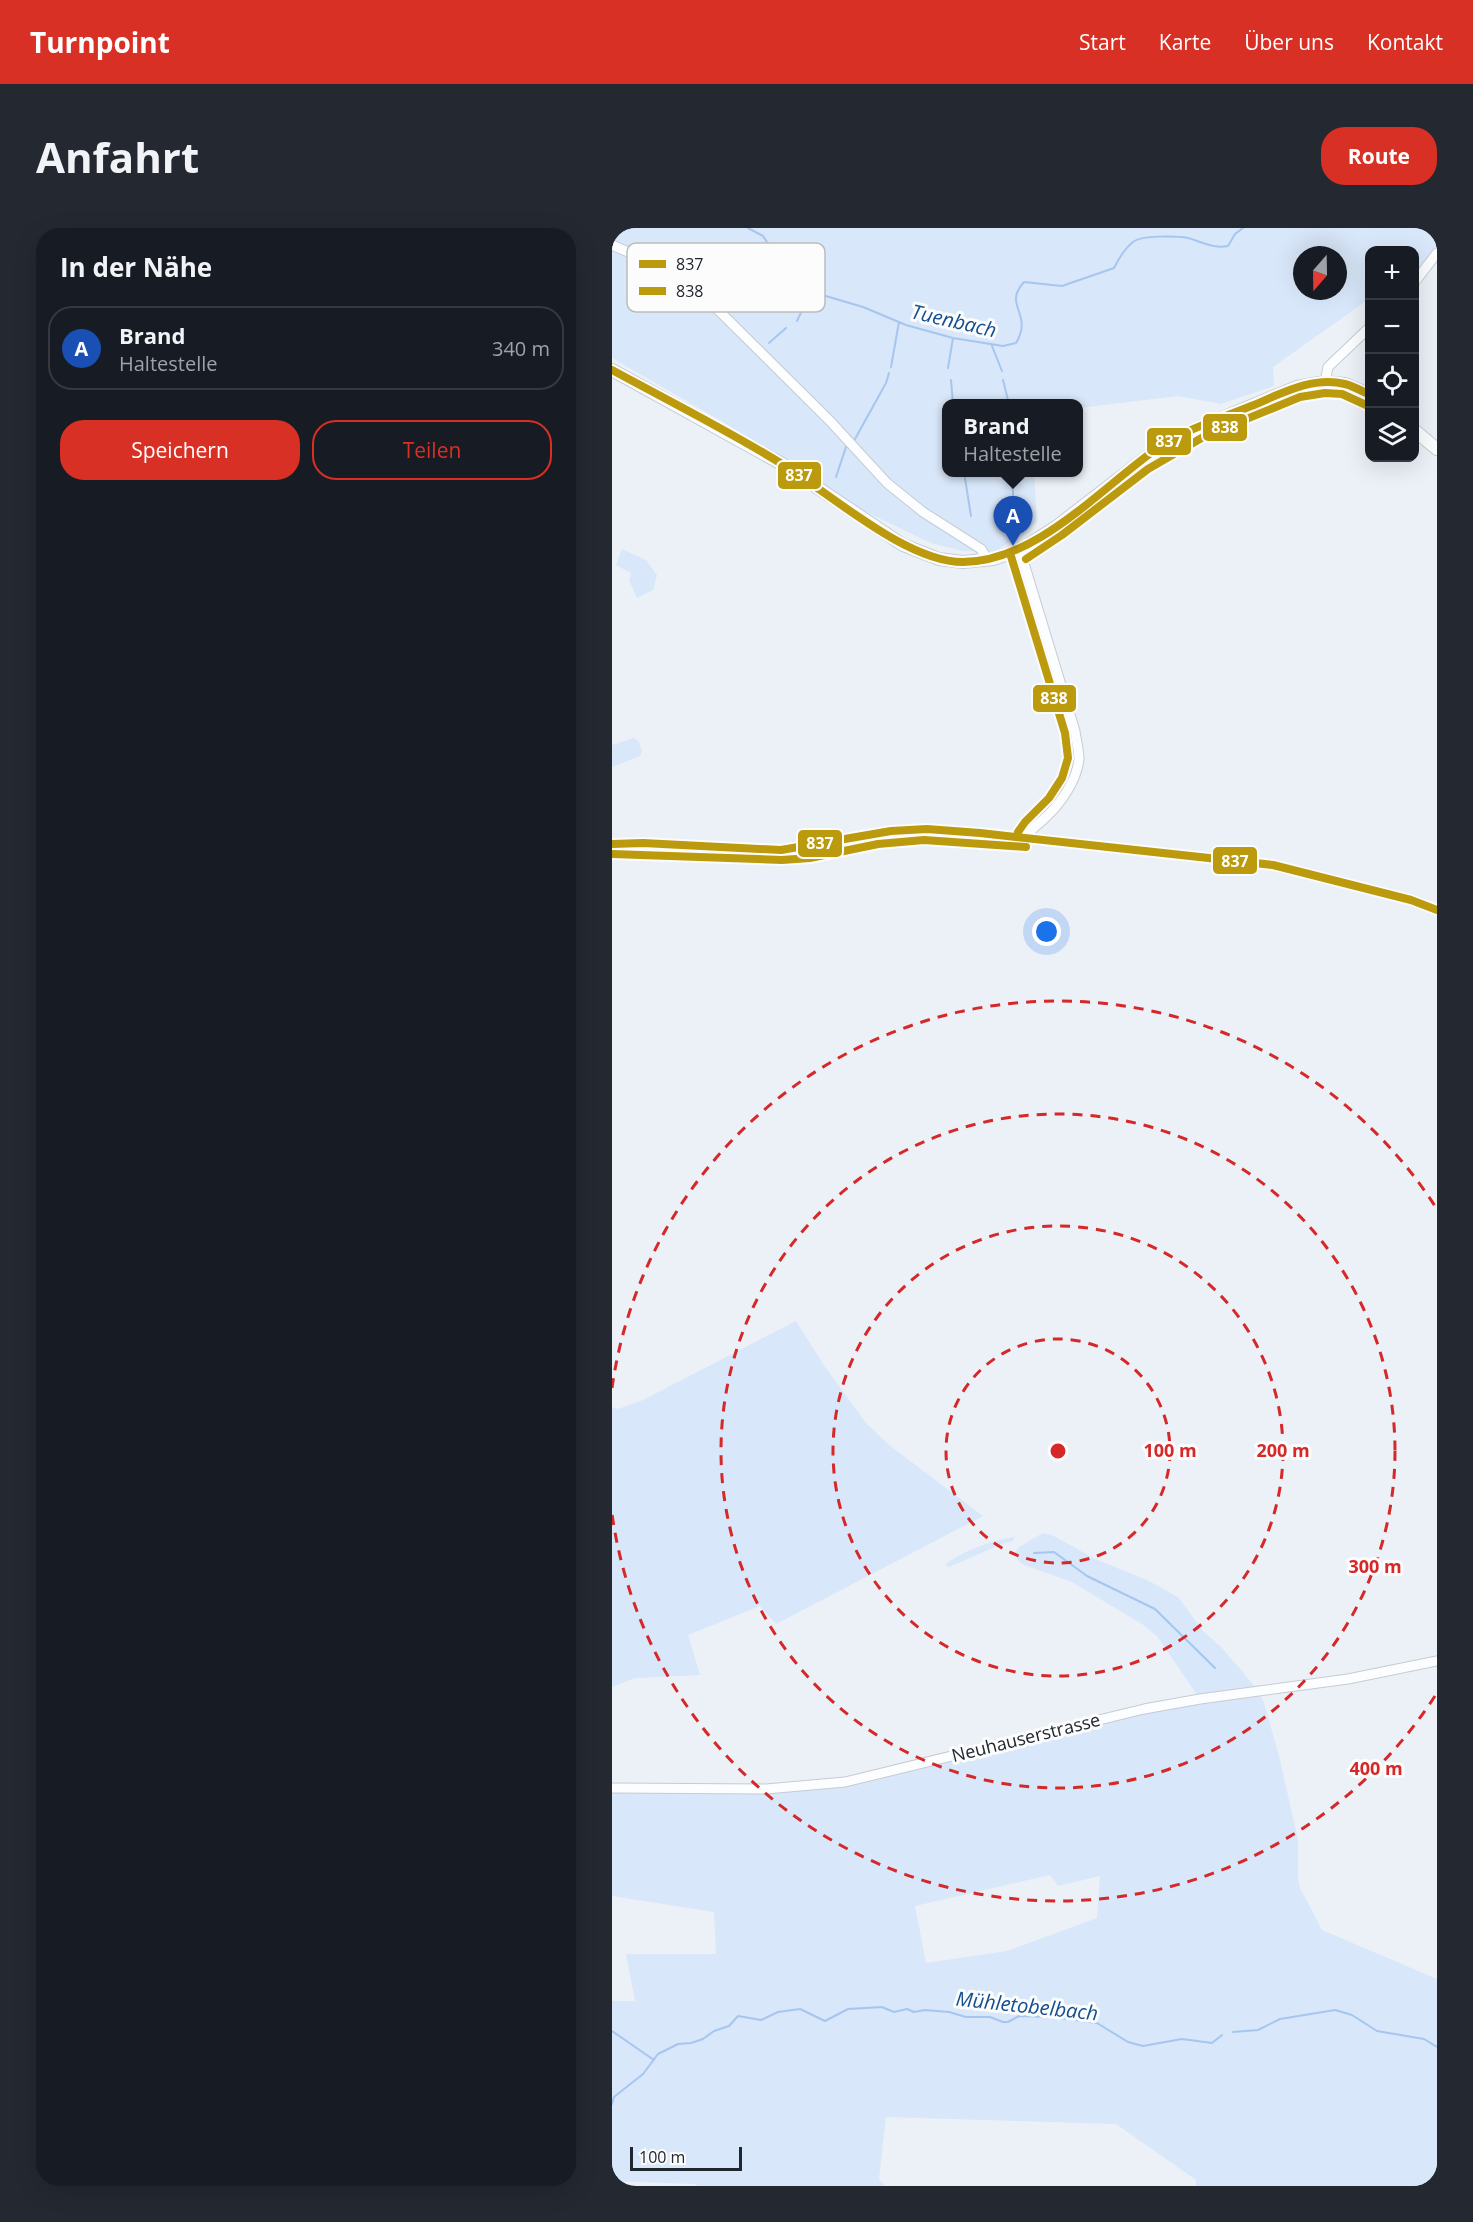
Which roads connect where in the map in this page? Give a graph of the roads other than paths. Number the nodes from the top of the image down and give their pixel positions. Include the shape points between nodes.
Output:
1 (612, 245) edge
2 (627, 252) edge
3 (1437, 254) edge
4 (1419, 277) edge
5 (720, 312) edge
6 (1365, 332) edge
7 (612, 370) edge
8 (1325, 382) junction
9 (1365, 394) edge
10 (1419, 433) edge
11 (1437, 449) edge
12 (1020, 550) junction
13 (988, 560) junction
14 (1027, 837) junction
15 (612, 844) edge
16 (1437, 910) edge
17 (1437, 1661) edge
18 (612, 1788) edge

1 - 2 street
3 - 4 street
5 - 13 street via 887,483 923,512 981,549
6 - 8 street via 1328,367
7 - 13 street via 796,473 913,550 950,561
8 - 9 street via 1345,384
8 - 12 street via 1297,387 1176,439
10 - 11 street
12 - 13 street
12 - 14 street via 1075,731 1079,759 1060,800
14 - 15 street via 927,829 891,831 781,850
14 - 16 street via 1251,862 1411,900
17 - 18 street, Neuhauserstrasse via 1348,1679 1144,1709 845,1782 766,1790

